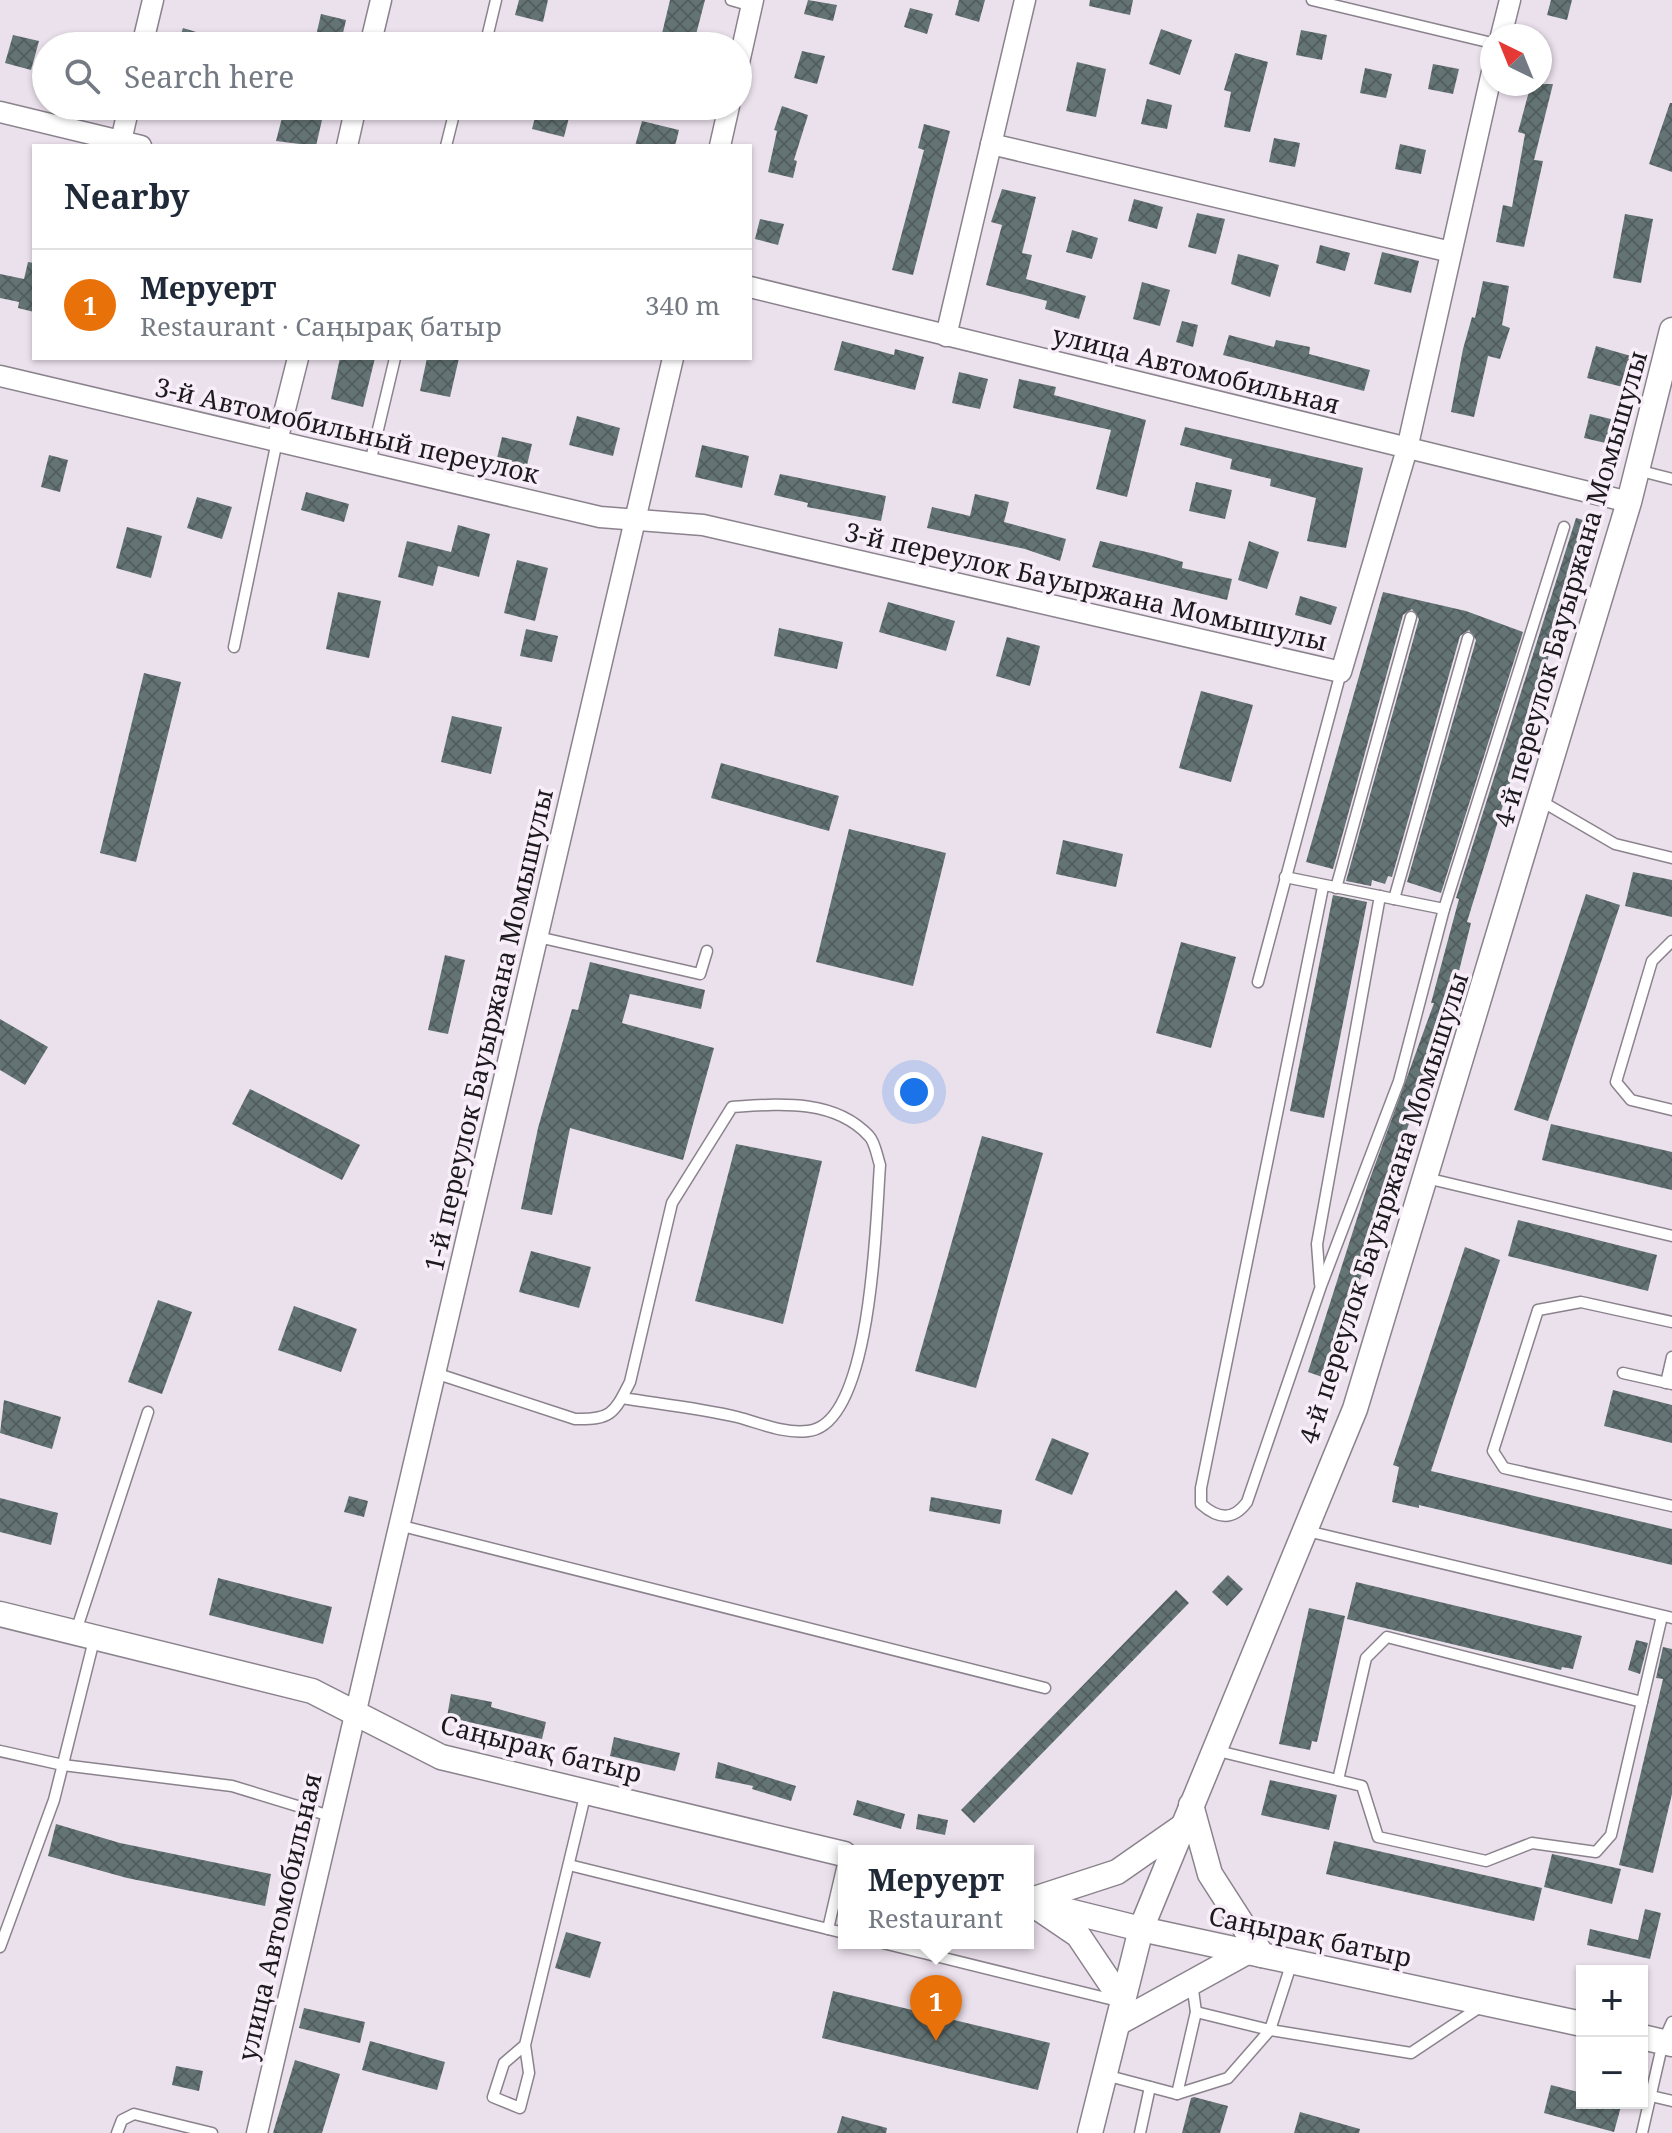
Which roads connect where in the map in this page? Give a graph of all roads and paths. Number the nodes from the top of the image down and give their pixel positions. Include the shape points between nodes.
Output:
1 (153, 0) edge
2 (381, 0) edge
3 (496, 0) edge
4 (731, 0) edge
5 (1025, 0) edge
6 (1312, 0) edge
7 (1510, 0) edge
8 (752, 3) edge
9 (1504, 24) edge
10 (145, 32) edge
11 (373, 32) edge
12 (488, 32) edge
13 (746, 32) edge
14 (1480, 40) edge
15 (1487, 96) edge
16 (0, 112) edge
17 (32, 120) edge
18 (33, 120) edge
19 (130, 120) edge
20 (353, 120) edge
21 (452, 120) edge
22 (726, 120) edge
23 (131, 144) edge
24 (347, 144) edge
25 (446, 144) edge
26 (720, 144) edge
27 (991, 144) junction
28 (1451, 252) junction
29 (752, 288) edge
30 (1672, 330) edge
31 (946, 336) junction
32 (297, 360) edge
33 (395, 360) edge
34 (673, 360) edge
35 (0, 376) edge
36 (277, 441) junction
37 (1407, 449) junction
38 (370, 463) junction
39 (1637, 470) junction
40 (1672, 479) edge
41 (1629, 502) junction
42 (637, 517) junction
43 (1564, 527) dead end
44 (1411, 617) dead end
45 (1468, 638) dead end
46 (234, 647) dead end
47 (1341, 672) junction
48 (1541, 801) junction
49 (1672, 858) edge
50 (1285, 877) junction
51 (1323, 887) junction
52 (1336, 888) junction
53 (1380, 896) junction
54 (1394, 899) junction
55 (1444, 909) junction
56 (538, 937) junction
57 (1672, 941) edge
58 (707, 951) dead end
59 (1258, 982) dead end
60 (1672, 1110) edge
61 (1426, 1178) junction
62 (1672, 1236) edge
63 (1321, 1286) junction
64 (1672, 1322) edge
65 (1672, 1357) edge
66 (435, 1373) junction
67 (1623, 1373) dead end
68 (1669, 1384) edge
69 (622, 1398) junction
70 (148, 1412) dead end
71 (1672, 1506) edge
72 (398, 1525) junction
73 (1305, 1530) junction
74 (0, 1614) edge
75 (1667, 1617) edge
76 (84, 1637) junction
77 (1045, 1688) dead end
78 (1642, 1702) junction
79 (354, 1713) junction
80 (1214, 1750) junction
81 (0, 1751) edge
82 (63, 1765) junction
83 (1338, 1780) junction
84 (587, 1790) junction
85 (1187, 1815) junction
86 (330, 1816) junction
87 (838, 1855) edge
88 (569, 1865) junction
89 (838, 1884) edge
90 (1034, 1899) edge
91 (1034, 1902) edge
92 (1034, 1905) edge
93 (828, 1929) junction
94 (1141, 1929) junction
95 (838, 1932) edge
96 (0, 1947) edge
97 (904, 1949) edge
98 (1254, 1953) junction
99 (1292, 1962) junction
100 (1192, 1979) junction
101 (1485, 2003) junction
102 (1120, 2012) junction
103 (1196, 2012) junction
104 (1576, 2023) edge
105 (1270, 2030) junction
106 (1662, 2036) edge
107 (525, 2045) junction
108 (1105, 2075) junction
109 (1150, 2087) junction
110 (1177, 2094) junction
111 (1651, 2096) junction
112 (1672, 2101) edge
113 (117, 2133) edge
114 (212, 2133) edge
115 (257, 2133) edge
116 (1090, 2133) edge
117 (1140, 2133) edge
118 (1642, 2133) edge

1 - 10 street
2 - 11 street
3 - 12 lane
4 - 8 lane
5 - 27 street
6 - 14 lane
7 - 9 street
8 - 13 street
15 - 28 street, 3-й переулок Бауыржана Момышулы
16 - 17 street
18 - 23 street
19 - 23 street
20 - 24 street
21 - 25 lane
22 - 26 street
27 - 28 street
27 - 31 street
28 - 37 street, 3-й переулок Бауыржана Момышулы
29 - 31 street, улица Автомобильная
30 - 39 street, 4-й переулок Бауыржана Момышулы
31 - 37 street, улица Автомобильная
32 - 36 street
33 - 38 lane
34 - 42 street, 1-й переулок Бауыржана Момышулы
35 - 36 street, 3-й Автомобильный переулок
36 - 38 street, 3-й Автомобильный переулок
36 - 46 lane
37 - 41 street, улица Автомобильная
37 - 47 street, 3-й переулок Бауыржана Момышулы
38 - 42 street, 3-й Автомобильный переулок via 600,517
39 - 40 lane
39 - 41 street, 4-й переулок Бауыржана Момышулы
41 - 48 street, 4-й переулок Бауыржана Момышулы
42 - 47 street, 3-й переулок Бауыржана Момышулы via 703,525
42 - 56 street, 1-й переулок Бауыржана Момышулы
43 - 55 lane
44 - 52 lane
45 - 54 lane
47 - 50 lane
48 - 49 lane via 1615,844
48 - 61 street, 4-й переулок Бауыржана Момышулы
50 - 51 lane
50 - 59 lane
51 - 52 lane
51 - 63 lane via 1201,1488 1201,1504 1211,1513 1226,1517 1247,1502
52 - 53 lane
53 - 54 lane
53 - 63 lane via 1317,1244
54 - 55 lane
55 - 63 lane via 1399,1081
56 - 58 lane via 700,974
56 - 66 street, 1-й переулок Бауыржана Момышулы
57 - 60 lane via 1652,961 1616,1082 1631,1100
61 - 62 lane
61 - 73 street, 4-й переулок Бауыржана Момышулы via 1355,1409
64 - 71 lane via 1581,1302 1538,1310 1493,1451 1504,1468
65 - 68 lane
66 - 69 lane via 575,1419 597,1420 614,1412
66 - 72 street, 1-й переулок Бауыржана Момышулы
67 - 68 lane
69 - 69 lane via 784,1430 812,1431 830,1418 848,1393 865,1341 880,1165 871,1137 847,1118 795,1103 732,1107 672,1203
70 - 76 lane
72 - 77 lane
72 - 79 street, 1-й переулок Бауыржана Момышулы
73 - 75 lane
73 - 80 street, 4-й переулок Бауыржана Момышулы
74 - 76 street, Саңырақ батыр
75 - 78 lane
76 - 79 street, Саңырақ батыр via 312,1691
76 - 82 lane
78 - 83 lane via 1387,1637 1366,1658
78 - 83 lane via 1611,1835 1596,1852 1532,1843 1486,1861 1378,1837 1362,1786
79 - 84 street, Саңырақ батыр via 441,1757
79 - 86 street, улица Автомобильная
80 - 83 lane
80 - 85 street, 4-й переулок Бауыржана Момышулы
81 - 82 lane
82 - 86 lane via 232,1786
82 - 96 lane
84 - 87 street, Саңырақ батыр
84 - 88 lane
85 - 90 street via 1117,1872
85 - 94 street, 4-й переулок Бауыржана Момышулы
85 - 98 street via 1210,1874
86 - 115 street, улица Автомобильная
88 - 93 lane
88 - 107 lane
89 - 93 lane
91 - 94 street, Саңырақ батыр
92 - 102 street via 1078,1935
93 - 95 lane
94 - 98 street, Саңырақ батыр
94 - 102 street, 4-й переулок Бауыржана Момышулы
97 - 102 lane
98 - 99 street, Саңырақ батыр
98 - 100 street
99 - 101 street, Саңырақ батыр
99 - 105 lane
100 - 102 street
100 - 103 lane
101 - 104 street, Саңырақ батыр
101 - 105 lane via 1411,2053
102 - 108 street, 4-й переулок Бауыржана Момышулы
103 - 105 lane
103 - 110 lane
105 - 110 lane via 1228,2078
106 - 111 lane
107 - 107 lane via 504,2063 493,2097 520,2108 529,2073
108 - 109 lane
108 - 116 street, 4-й переулок Бауыржана Момышулы
109 - 110 lane
109 - 117 lane
111 - 112 lane
111 - 118 lane
113 - 114 lane via 122,2120 134,2114

